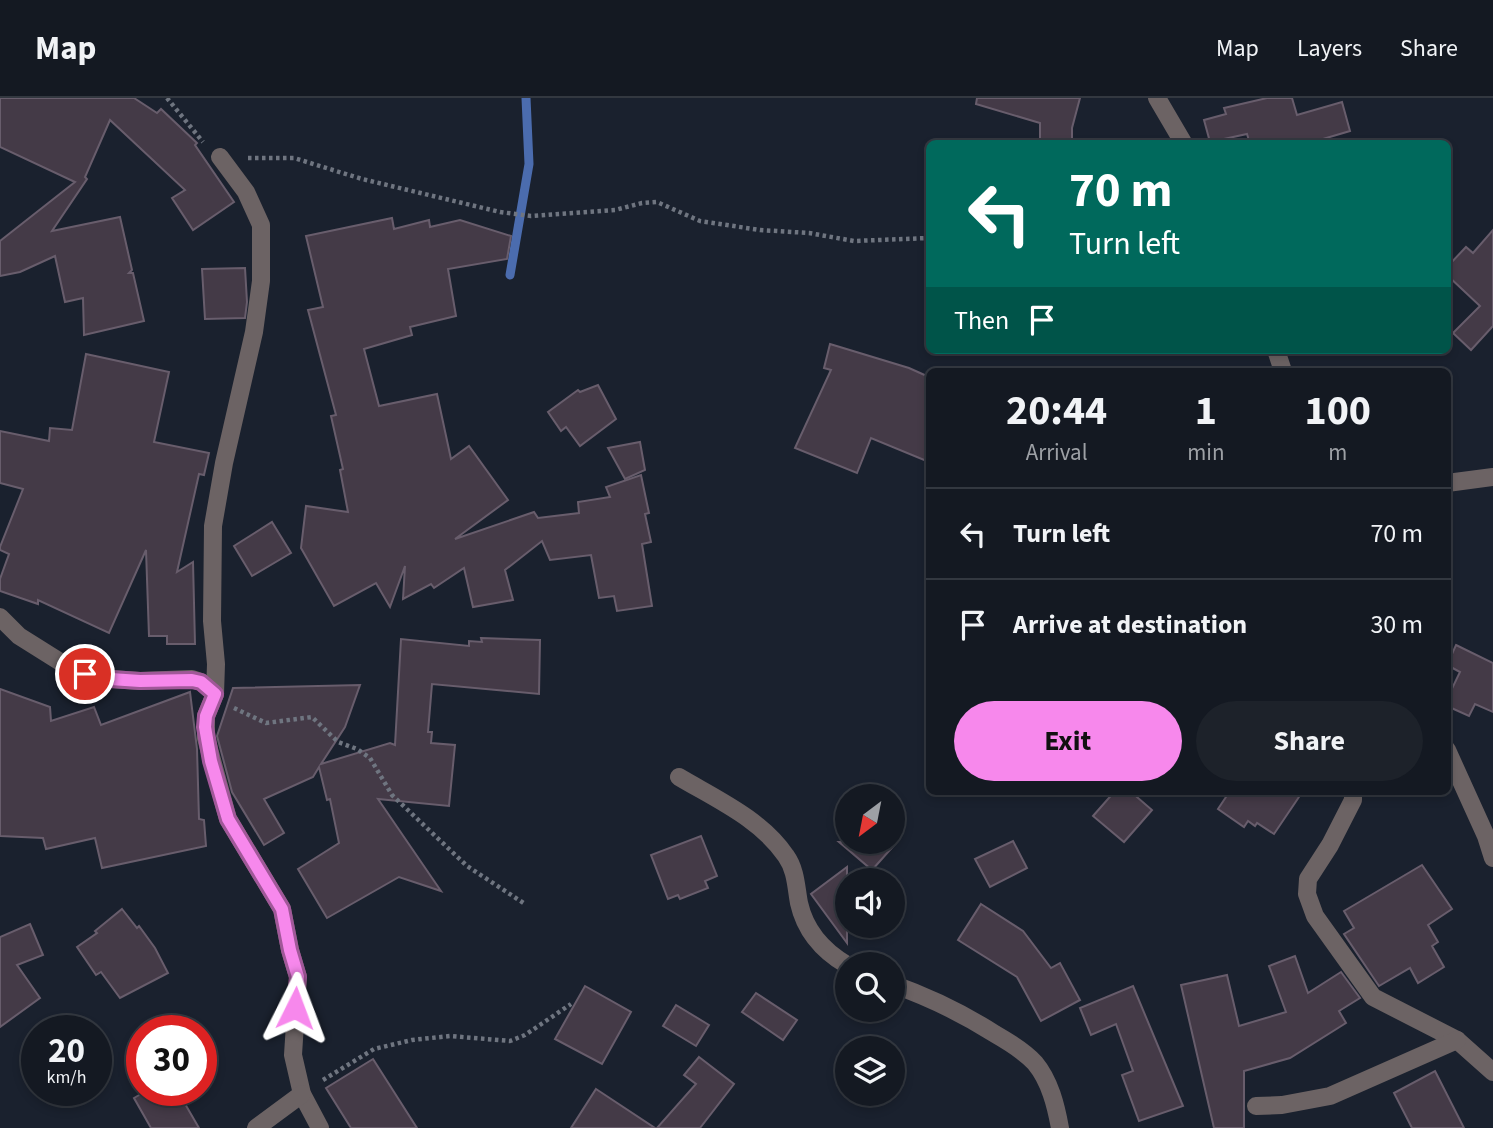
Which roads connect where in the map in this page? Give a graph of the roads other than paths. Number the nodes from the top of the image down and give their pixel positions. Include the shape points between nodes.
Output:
1 (1157, 98) edge
2 (1182, 140) edge
3 (220, 158) road end
4 (1493, 477) edge
5 (1451, 482) edge
6 (0, 617) edge
7 (215, 694) junction
8 (1451, 759) edge
9 (679, 777) dead end
10 (1353, 795) edge
11 (1493, 858) edge
12 (835, 958) edge
13 (905, 988) edge
14 (1457, 1040) junction
15 (1493, 1072) edge
16 (302, 1094) junction
17 (1256, 1106) dead end
18 (256, 1128) edge
19 (320, 1128) edge
20 (1060, 1128) edge

1 - 2 street
3 - 7 street via 246,192 261,225 261,281 213,526
4 - 5 street
6 - 7 street via 19,636 96,678 192,680
7 - 16 street via 205,727 217,784 228,819 282,909 298,977 293,1055
8 - 11 street
9 - 12 street via 738,811 788,858 799,906 812,935
10 - 14 street via 1308,879 1307,894 1315,916 1373,998
13 - 20 street via 967,1016 1035,1063 1056,1102
14 - 15 street
14 - 17 street via 1329,1096
16 - 18 street
16 - 19 street

